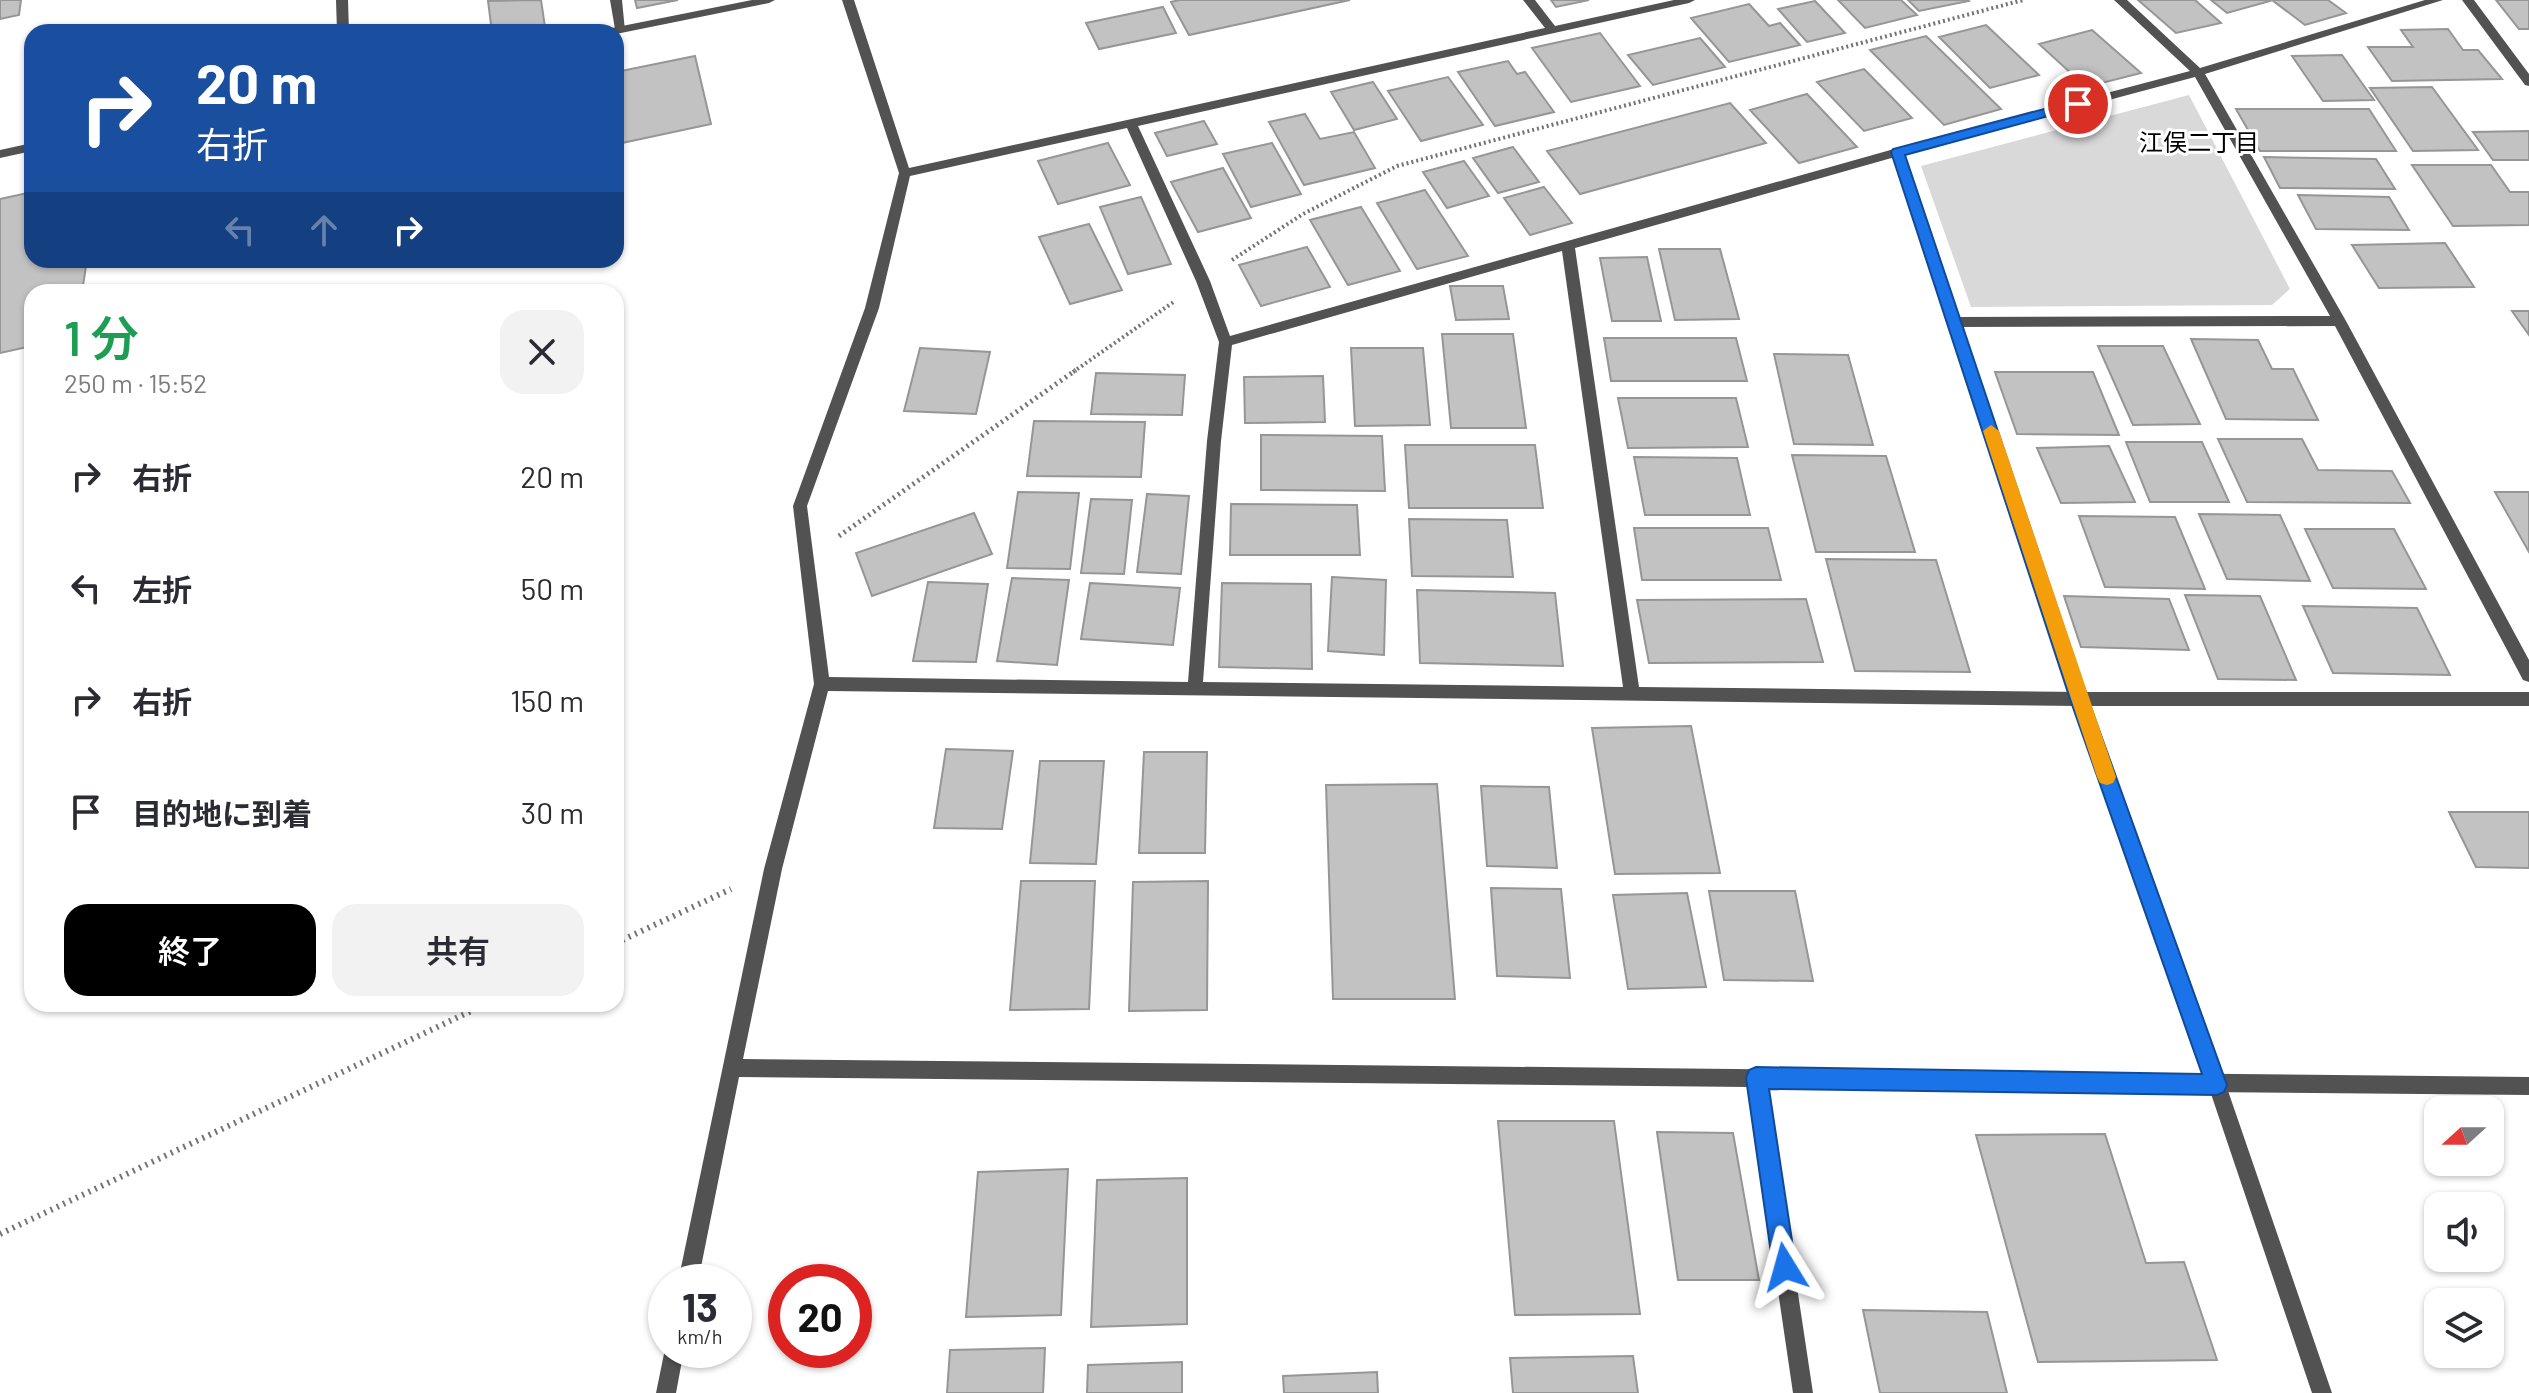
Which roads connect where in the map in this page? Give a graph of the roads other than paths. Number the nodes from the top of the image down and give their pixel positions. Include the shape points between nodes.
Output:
1 (342, 0) edge
2 (616, 0) edge
3 (769, 0) edge
4 (848, 0) edge
5 (1529, 0) edge
6 (1689, 0) edge
7 (2120, 0) edge
8 (2437, 0) edge
9 (2468, 0) edge
10 (343, 24) edge
11 (620, 24) edge
12 (624, 28) edge
13 (1552, 30) junction
14 (2198, 72) junction
15 (2529, 82) edge
16 (1131, 124) junction
17 (24, 149) edge
18 (1898, 152) junction
19 (0, 154) edge
20 (905, 173) junction
21 (1568, 246) junction
22 (2339, 321) junction
23 (1954, 322) junction
24 (1226, 342) junction
25 (2529, 675) edge
26 (822, 684) junction
27 (1195, 688) junction
28 (1632, 695) junction
29 (2079, 699) junction
30 (2529, 699) edge
31 (732, 1068) junction
32 (1756, 1078) junction
33 (2217, 1085) junction
34 (2529, 1086) edge
35 (692, 1264) edge
36 (671, 1368) edge
37 (666, 1393) edge
38 (1803, 1393) edge
39 (2322, 1393) edge

1 - 10 street
2 - 11 street
3 - 12 street
4 - 20 street
5 - 13 street
6 - 13 street
7 - 14 street
8 - 14 street
9 - 15 street
13 - 16 street
14 - 18 street
14 - 22 street
16 - 20 street
16 - 24 street
17 - 19 street
18 - 21 street
18 - 23 street
20 - 26 street via 872,308 800,506
21 - 24 street
21 - 28 street
22 - 23 street
22 - 25 street
23 - 29 street
24 - 27 street
26 - 27 street
26 - 31 street via 773,869
27 - 28 street
28 - 29 street
29 - 30 street
29 - 33 street
31 - 32 street
31 - 35 street
32 - 33 street
32 - 38 street
33 - 34 street
33 - 39 street
36 - 37 street

